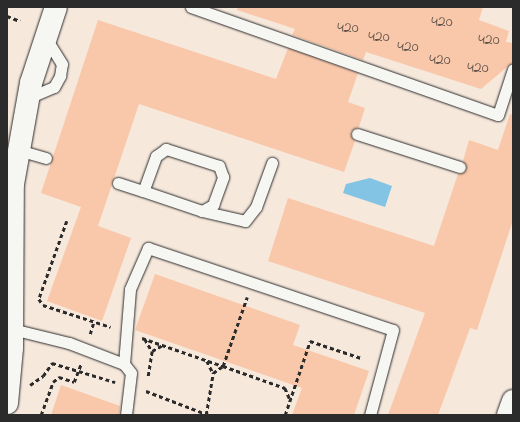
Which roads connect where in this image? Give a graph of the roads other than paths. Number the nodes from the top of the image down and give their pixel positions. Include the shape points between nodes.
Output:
1 (56, 7) edge
2 (191, 7) edge
3 (513, 68) edge
4 (357, 134) dead end
5 (18, 150) junction
6 (46, 158) dead end
7 (272, 164) dead end
8 (460, 167) dead end
9 (118, 183) dead end
10 (143, 191) junction
11 (202, 211) junction
12 (12, 329) junction
13 (124, 364) junction
14 (513, 401) edge
15 (7, 403) edge
16 (126, 415) edge
17 (370, 415) edge
18 (508, 415) edge

1 - 5 street via 28,98
2 - 3 lane via 498,115
4 - 8 lane
5 - 6 lane
5 - 12 street via 12,221
7 - 11 lane via 256,207 245,221
9 - 10 lane
10 - 11 lane
10 - 11 lane via 156,156 166,149 219,166 223,177 213,205
12 - 13 lane via 85,349
12 - 15 street
13 - 16 lane via 131,373
13 - 17 lane via 130,289 148,248 393,330
14 - 18 street

